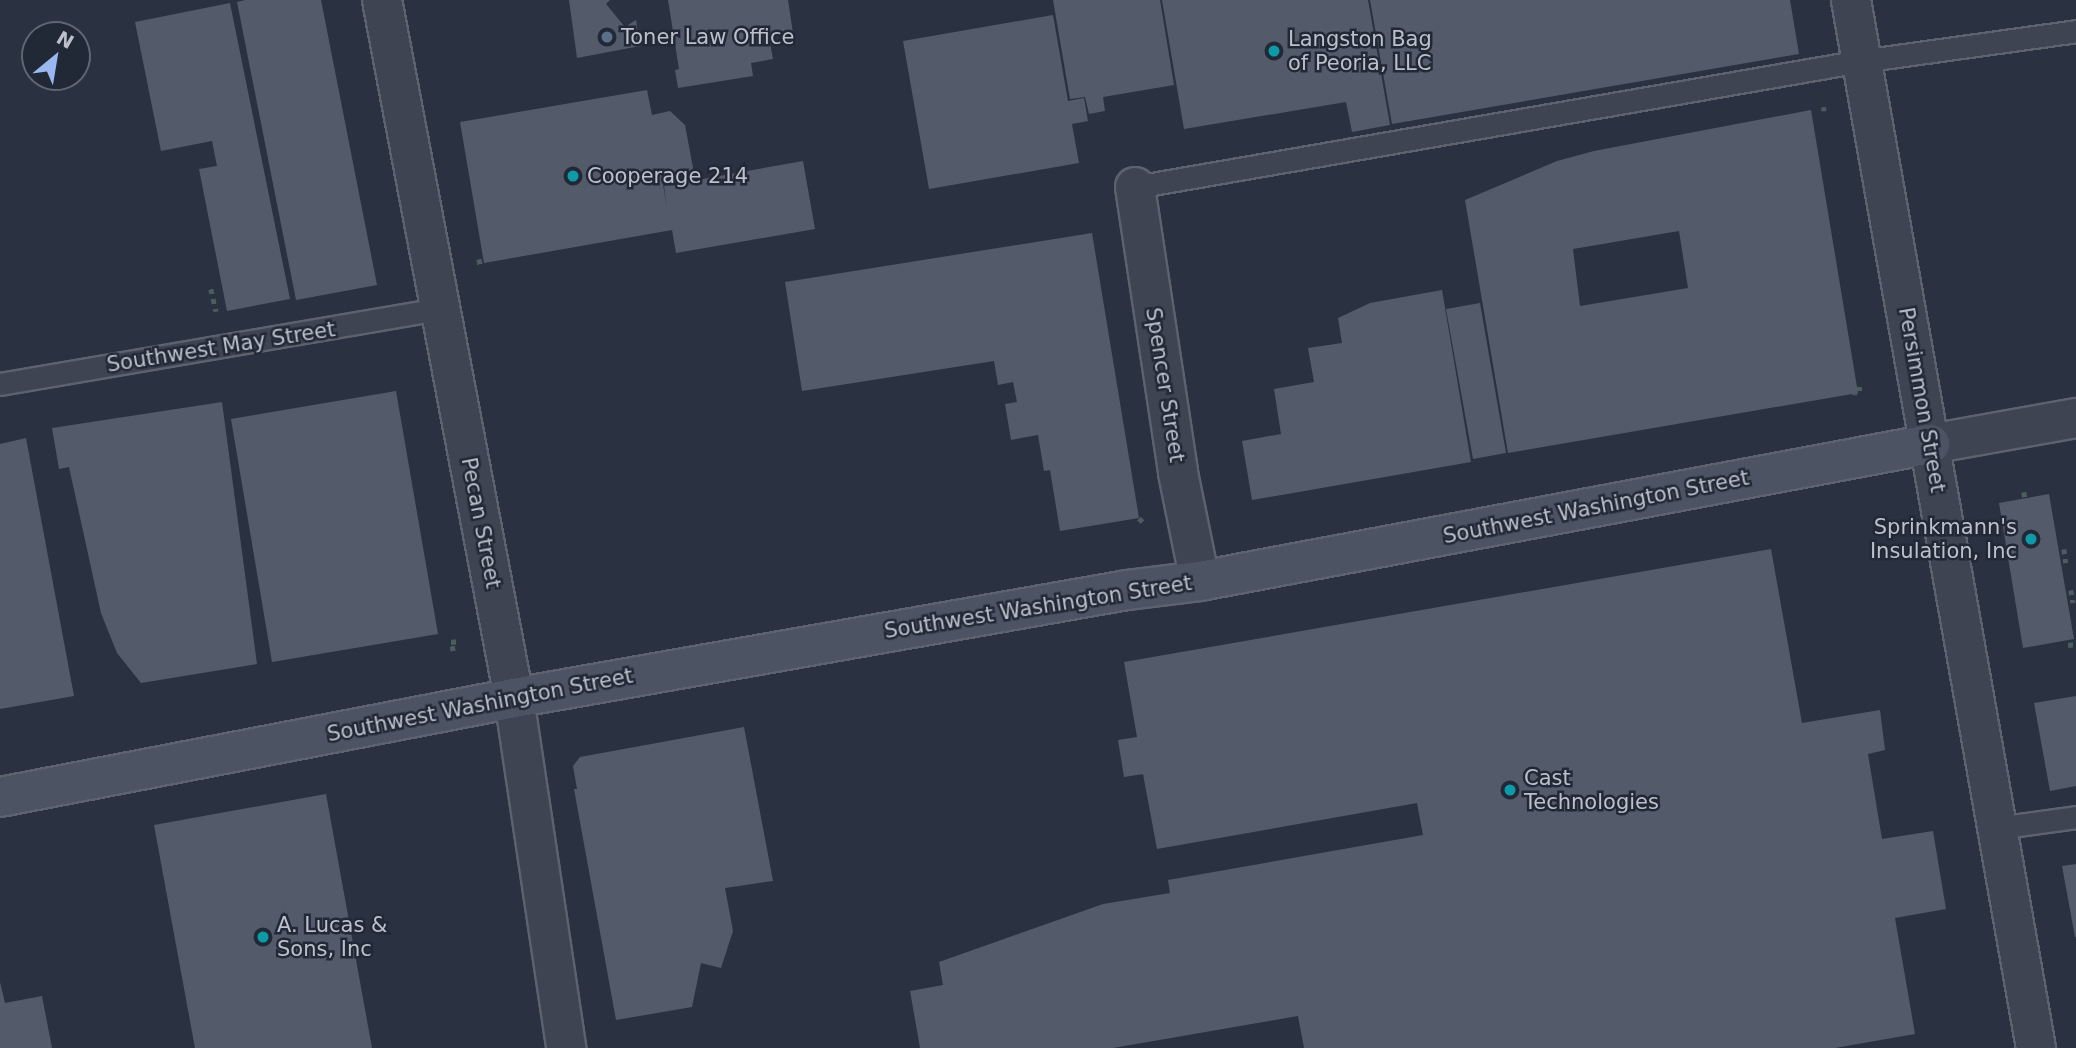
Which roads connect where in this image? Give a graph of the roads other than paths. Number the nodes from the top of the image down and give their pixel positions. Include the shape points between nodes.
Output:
1 (382, 0) edge
2 (1851, 0) edge
3 (2076, 31) edge
4 (1861, 61) junction
5 (1135, 187) joint
6 (441, 309) junction
7 (0, 384) edge
8 (2076, 418) edge
9 (1930, 444) junction
10 (1200, 581) junction
11 (514, 698) junction
12 (0, 797) edge
13 (2076, 817) edge
14 (1997, 828) junction
15 (566, 1048) edge
16 (2036, 1048) edge

1 - 6 street, Pecan Street
2 - 4 street, Persimmon Street
3 - 4 lane
4 - 5 lane
4 - 9 street, Persimmon Street
5 - 10 street, Spencer Street via 1178,472
6 - 7 lane, Southwest May Street
6 - 11 street, Pecan Street
8 - 9 street, Southwest Washington Street
9 - 10 main road, Southwest Washington Street
9 - 14 street, Persimmon Street
10 - 11 main road, Southwest Washington Street via 1114,592
11 - 12 main road, Southwest Washington Street
11 - 15 street, Pecan Street
13 - 14 lane
14 - 16 street, Persimmon Street

